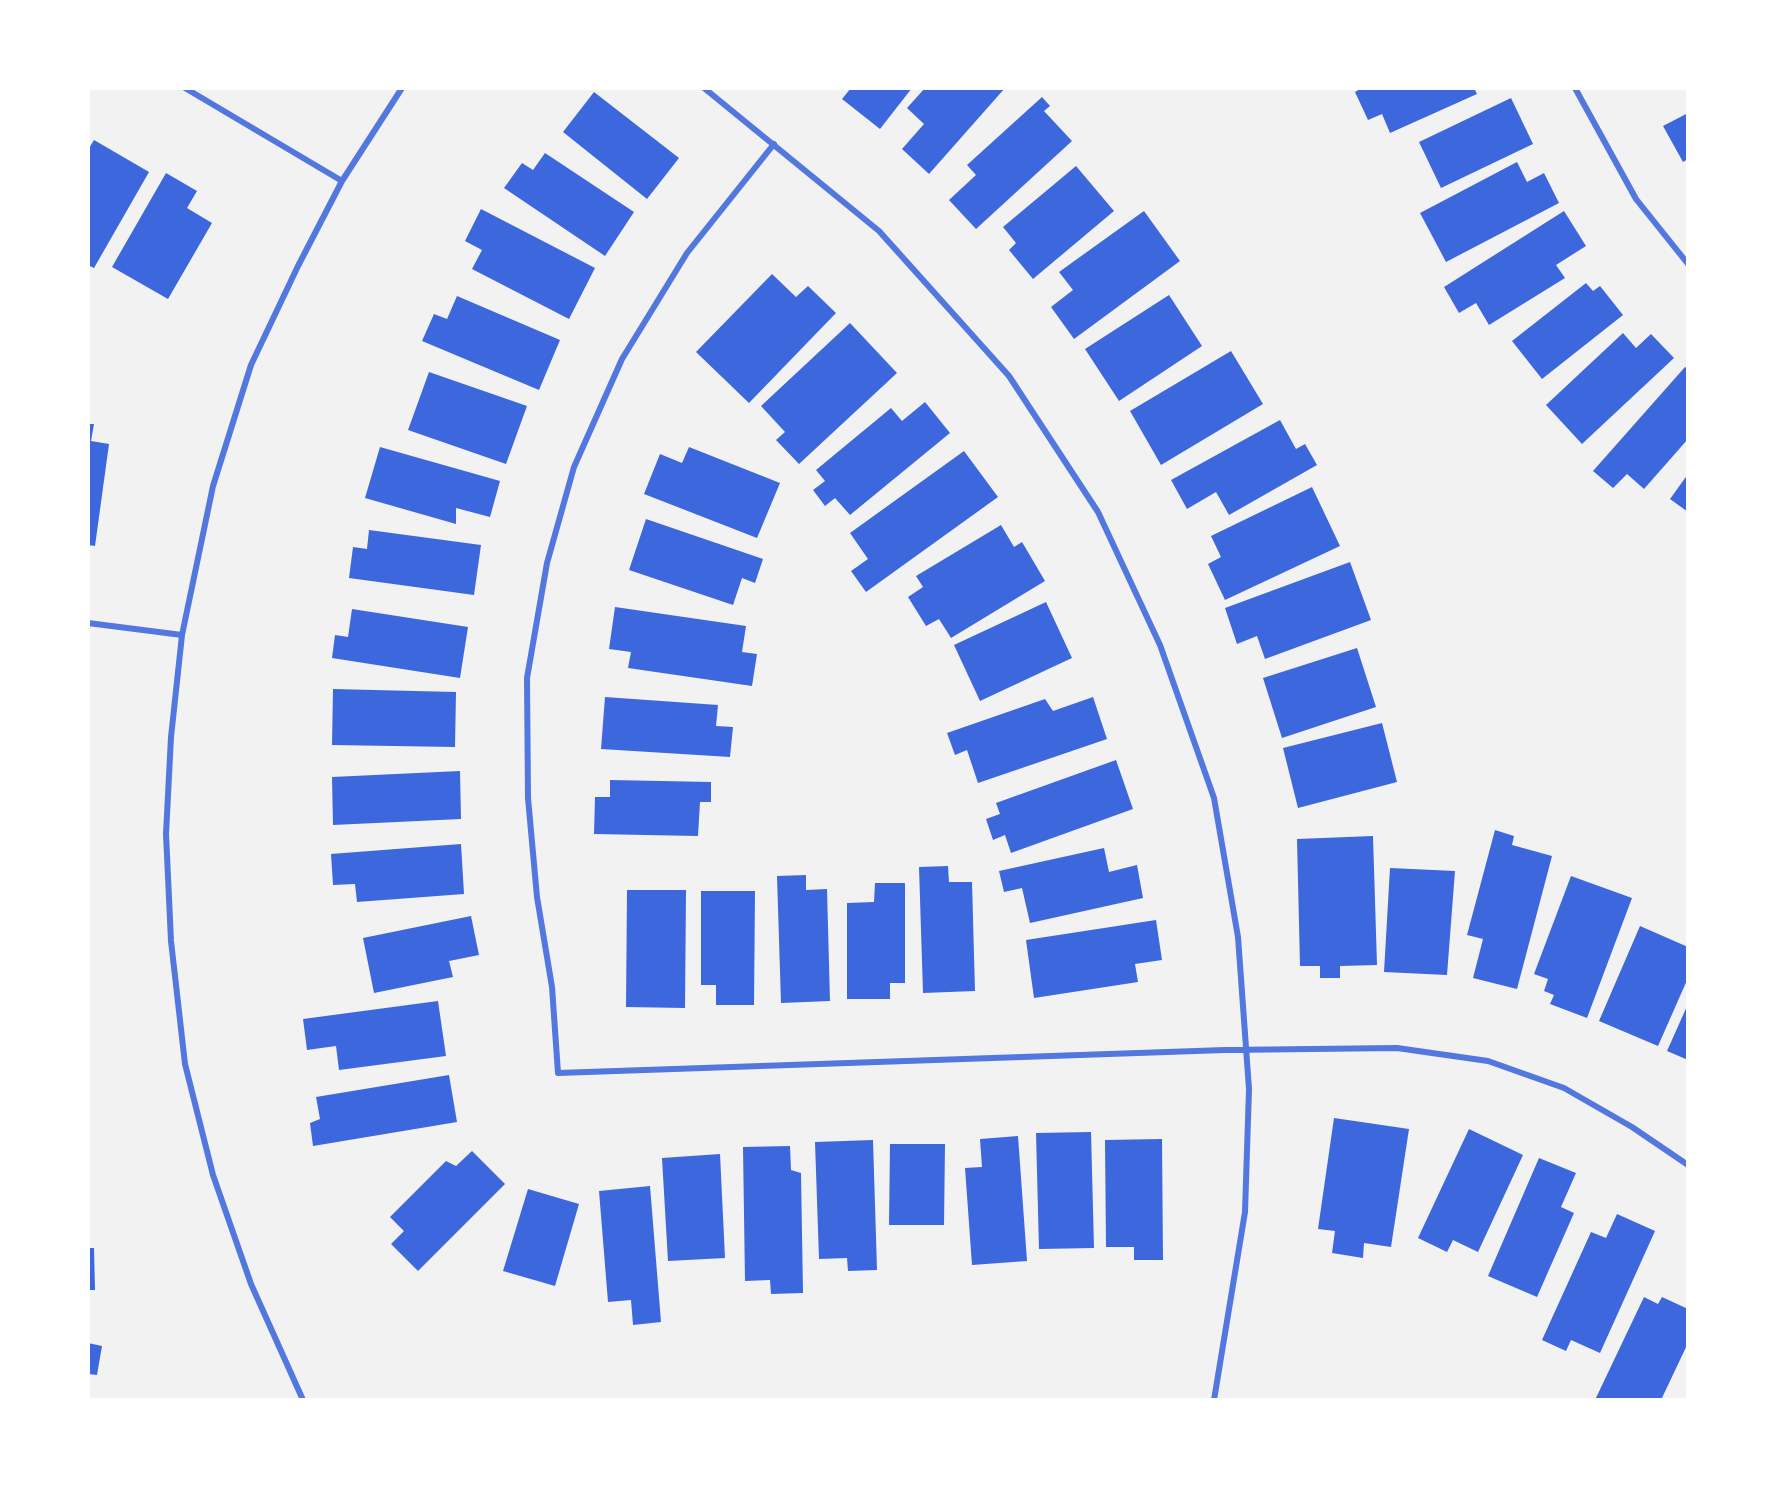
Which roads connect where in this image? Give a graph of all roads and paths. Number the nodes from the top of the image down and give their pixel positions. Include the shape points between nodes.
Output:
1 (185, 88) edge
2 (402, 88) edge
3 (704, 88) edge
4 (1575, 88) edge
5 (774, 144) junction
6 (342, 181) junction
7 (1688, 264) edge
8 (88, 623) edge
9 (182, 635) junction
10 (1245, 1050) junction
11 (1688, 1165) edge
12 (303, 1400) edge
13 (1214, 1400) edge

1 - 6 street
2 - 6 street
3 - 5 street
4 - 7 street via 1636,199
5 - 10 street via 879,231 1009,376 1098,512 1161,645 1214,798 1238,937
5 - 10 street via 687,253 622,359 574,467 547,563 527,678 528,798 537,897 552,987 558,1073
6 - 9 street via 251,365 213,486
8 - 9 street
9 - 12 street via 166,834 171,941 185,1064 213,1175 251,1284
10 - 11 street via 1396,1048 1488,1061 1564,1088 1632,1126
10 - 13 street via 1245,1212

